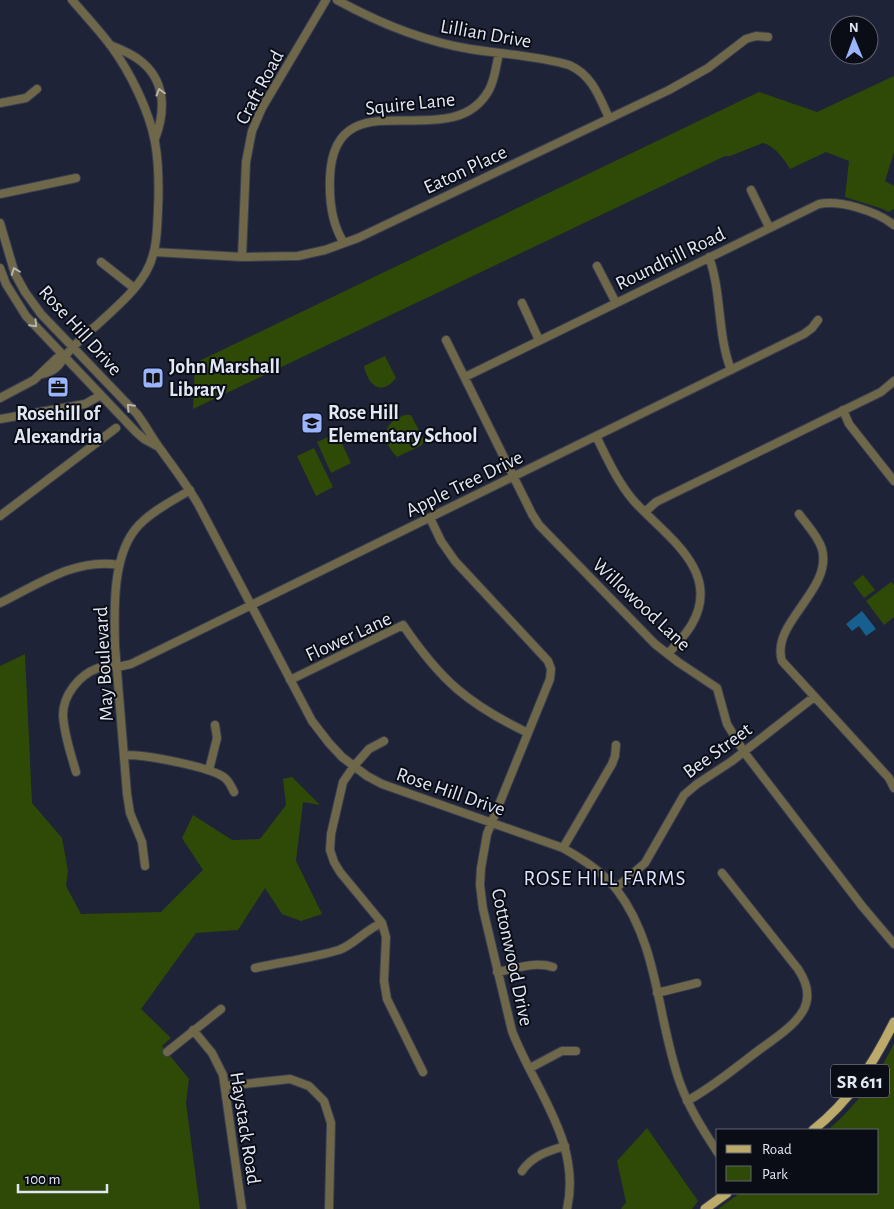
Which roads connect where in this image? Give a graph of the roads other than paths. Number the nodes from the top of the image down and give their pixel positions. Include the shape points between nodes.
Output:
1 (72, 0) edge
2 (326, 0) edge
3 (337, 0) edge
4 (768, 37) dead end
5 (110, 45) junction
6 (499, 53) junction
7 (37, 89) dead end
8 (0, 103) edge
9 (609, 118) junction
10 (155, 139) junction
11 (76, 178) dead end
12 (751, 190) dead end
13 (0, 194) edge
14 (0, 223) edge
15 (894, 226) edge
16 (769, 227) junction
17 (344, 243) junction
18 (154, 252) junction
19 (242, 257) junction
20 (709, 257) junction
21 (101, 262) dead end
22 (597, 266) dead end
23 (0, 268) edge
24 (134, 288) junction
25 (522, 302) dead end
26 (616, 303) junction
27 (818, 320) dead end
28 (446, 340) dead end
29 (539, 340) junction
30 (69, 352) junction
31 (731, 370) junction
32 (465, 377) junction
33 (894, 381) edge
34 (101, 395) junction
35 (0, 398) edge
36 (843, 410) junction
37 (0, 419) edge
38 (116, 428) dead end
39 (596, 436) junction
40 (158, 446) junction
41 (513, 477) junction
42 (894, 482) edge
43 (190, 490) junction
44 (645, 512) junction
45 (799, 514) dead end
46 (0, 516) edge
47 (430, 518) junction
48 (119, 565) junction
49 (0, 603) edge
50 (251, 606) junction
51 (668, 654) junction
52 (118, 666) junction
53 (290, 680) junction
54 (814, 697) junction
55 (215, 725) dead end
56 (528, 733) junction
57 (384, 741) dead end
58 (616, 745) dead end
59 (744, 752) junction
60 (124, 755) junction
61 (354, 766) junction
62 (209, 770) junction
63 (76, 772) dead end
64 (894, 788) edge
65 (234, 792) dead end
66 (492, 823) junction
67 (563, 848) junction
68 (145, 866) dead end
69 (722, 872) dead end
70 (616, 888) junction
71 (382, 923) junction
72 (894, 944) edge
73 (554, 967) dead end
74 (255, 968) dead end
75 (497, 972) junction
76 (697, 983) dead end
77 (657, 992) junction
78 (220, 1009) dead end
79 (894, 1022) edge
80 (193, 1030) junction
81 (576, 1050) dead end
82 (167, 1052) dead end
83 (530, 1068) junction
84 (423, 1072) dead end
85 (225, 1086) junction
86 (687, 1101) junction
87 (814, 1129) edge
88 (565, 1146) junction
89 (716, 1150) edge
90 (522, 1172) dead end
91 (726, 1194) edge
92 (242, 1209) edge
93 (329, 1209) edge
94 (567, 1209) edge
95 (705, 1209) edge

1 - 5 street
2 - 19 street, Craft Road via 262,108 252,131 246,162
3 - 6 street, Lillian Drive via 408,33 449,45
4 - 9 street, Eaton Place via 746,39 694,77
5 - 10 street via 139,94
10 -> 5 street via 163,104 157,82 140,60
6 - 9 street, Lillian Drive via 563,63 579,70 592,82
6 - 17 street, Squire Lane via 489,90 480,103 466,113 446,119 364,123 351,128 340,138 331,158 330,198 334,220
7 - 8 street via 26,98
9 - 17 street, Eaton Place
10 - 18 street via 159,190
11 - 13 street
12 - 16 street
30 -> 14 street, Rose Hill Drive via 15,274
15 - 16 street, Roundhill Road via 873,214 832,203 814,206
16 - 20 street, Roundhill Road
17 - 19 street, Eaton Place via 298,256
18 - 19 street, Eaton Place
18 - 24 street via 146,272
20 - 26 street, Roundhill Road
20 - 31 street
21 - 24 street
22 - 26 street
23 -> 30 street, Rose Hill Drive via 26,316
24 - 30 street
25 - 29 street
26 - 29 street, Roundhill Road
27 - 31 street, Apple Tree Drive via 804,334
28 - 32 street, Willowood Lane
29 - 32 street, Roundhill Road
30 - 34 street, Rose Hill Drive
30 - 35 street via 23,387
40 -> 30 street, Rose Hill Drive via 137,414
31 - 39 street, Apple Tree Drive
32 - 41 street, Willowood Lane
33 - 36 street via 881,392
34 - 37 street via 85,404
34 - 40 street, Rose Hill Drive via 136,432
36 - 42 street via 849,424
36 - 44 street via 656,502
38 - 46 street
39 - 41 street, Apple Tree Drive
39 - 44 street via 621,483
40 - 43 street, Rose Hill Drive
41 - 47 street, Apple Tree Drive
41 - 51 street, Willowood Lane via 547,535
43 - 48 street, May Boulevard via 138,526 125,545
43 - 50 street, Rose Hill Drive
44 - 51 street via 688,557 696,570 699,585 699,602 694,618
45 - 54 street via 822,549 823,567 780,648 786,666
47 - 50 street, Apple Tree Drive
47 - 56 street, Cottonwood Drive via 455,561 555,668
48 - 49 street via 98,563 73,568
48 - 52 street, May Boulevard via 115,623
50 - 52 street, Apple Tree Drive via 132,664
50 - 53 street, Rose Hill Drive
51 - 59 street, Willowood Lane via 718,688 727,724
52 - 60 street, May Boulevard
52 - 63 street, Apple Tree Drive via 98,668 83,677 72,687 67,698 63,713 64,729
53 - 56 street, Flower Lane via 403,625 423,654 456,689 487,712
53 - 61 street, Rose Hill Drive via 318,730 337,753
54 - 59 street, Bee Street
54 - 64 street via 889,778
55 - 62 street via 217,738
56 - 66 street, Cottonwood Drive
57 - 61 street via 369,750
58 - 67 street via 612,764
59 - 70 street, Bee Street via 684,795 645,863
59 - 72 street, Willowood Lane
60 - 62 street via 139,755
60 - 68 street, May Boulevard via 128,804 142,842
61 - 66 street, Rose Hill Drive via 392,788
61 - 71 street via 343,782 330,834 330,850 340,872
62 - 65 street via 227,780
66 - 67 street, Rose Hill Drive
66 - 75 street, Cottonwood Drive via 483,853 480,885
67 - 70 street, Rose Hill Drive
69 - 86 street via 804,978 806,1003 801,1014 788,1027 705,1091
70 - 77 street, Rose Hill Drive via 640,930
71 - 74 street via 340,949
71 - 84 street via 386,937 384,982 387,999
73 - 75 street via 535,964
75 - 83 street, Cottonwood Drive via 512,1030
76 - 77 street
77 - 86 street, Rose Hill Drive via 676,1071
78 - 80 street
79 - 87 main road, SR 611 via 856,1088
80 - 82 street
80 - 85 street, Haystack Road via 218,1062
81 - 83 street via 562,1051
83 - 88 street, Cottonwood Drive via 553,1112
85 - 92 street, Haystack Road
85 - 93 street via 290,1079 310,1086 324,1101 331,1124
86 - 89 street, Rose Hill Drive
88 - 90 street via 534,1158
88 - 94 street, Cottonwood Drive via 570,1188
91 - 95 main road

